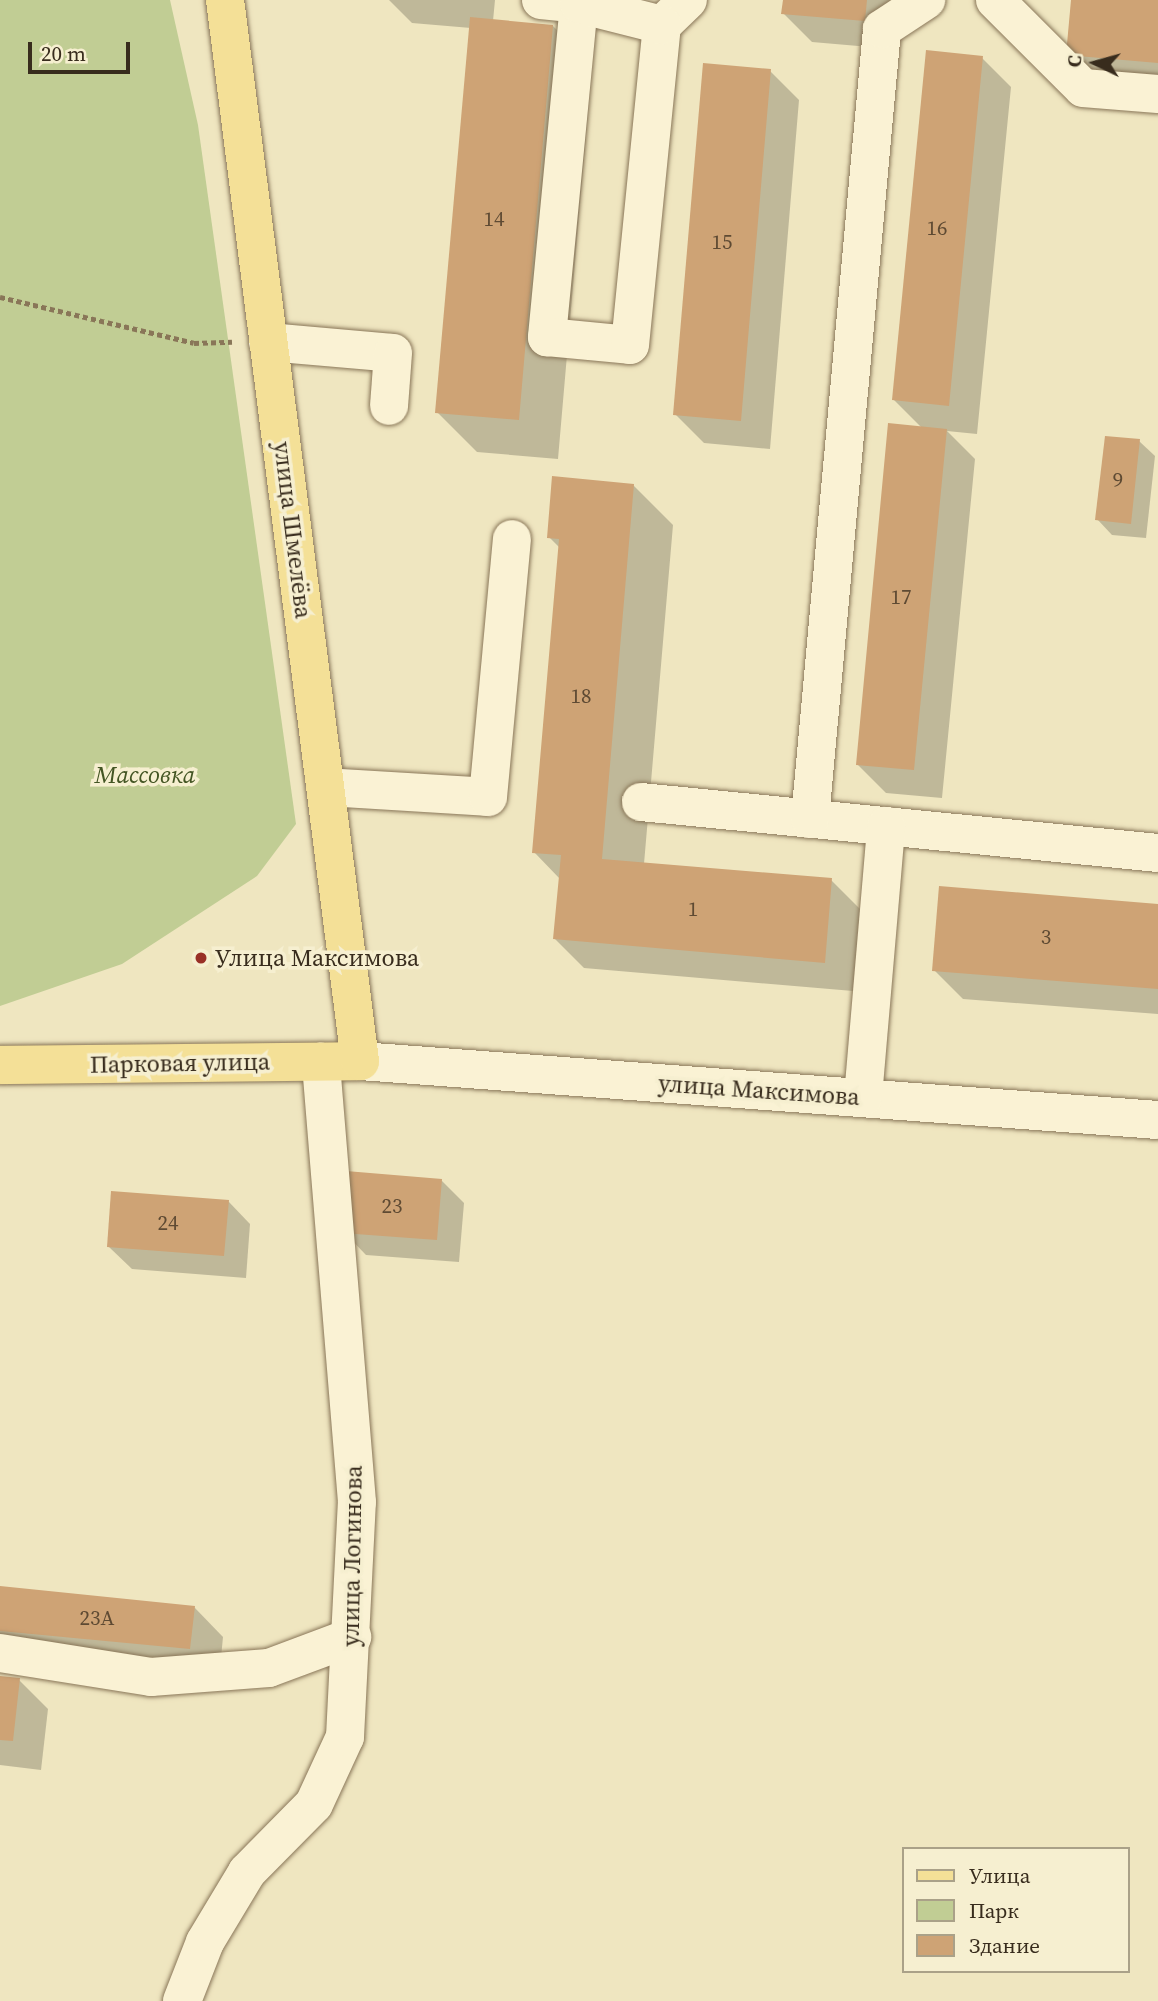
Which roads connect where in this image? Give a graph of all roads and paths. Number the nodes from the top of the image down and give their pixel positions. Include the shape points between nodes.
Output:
1 (225, 0) edge
2 (541, 0) edge
3 (926, 0) edge
4 (995, 0) edge
5 (579, 4) junction
6 (675, 13) edge
7 (1158, 94) edge
8 (0, 297) edge
9 (268, 342) junction
10 (389, 406) dead end
11 (512, 539) dead end
12 (326, 787) junction
13 (641, 802) dead end
14 (810, 819) junction
15 (886, 826) junction
16 (1158, 853) edge
17 (321, 1061) junction
18 (360, 1061) junction
19 (0, 1065) edge
20 (863, 1097) junction
21 (1158, 1120) edge
22 (352, 1637) junction
23 (0, 1653) edge
24 (182, 2001) edge

1 - 9 main road, улица Шмелёва
2 - 5 street
3 - 14 street via 882,29
4 - 7 street via 1083,88
5 - 6 street
5 - 6 street via 547,337 630,345
8 - 9 path via 194,342
9 - 10 street via 393,353
9 - 12 main road, улица Шмелёва
11 - 12 street via 488,797
12 - 18 main road, улица Шмелёва
13 - 14 street
14 - 15 street
15 - 16 street
15 - 20 street
17 - 18 main road, Парковая улица
17 - 19 main road, Парковая улица
17 - 22 street, улица Логинова via 357,1502
18 - 20 street, улица Максимова
20 - 21 street, улица Максимова
22 - 23 street via 269,1668 151,1677
22 - 24 street, улица Логинова via 345,1737 314,1804 247,1872 205,1942

